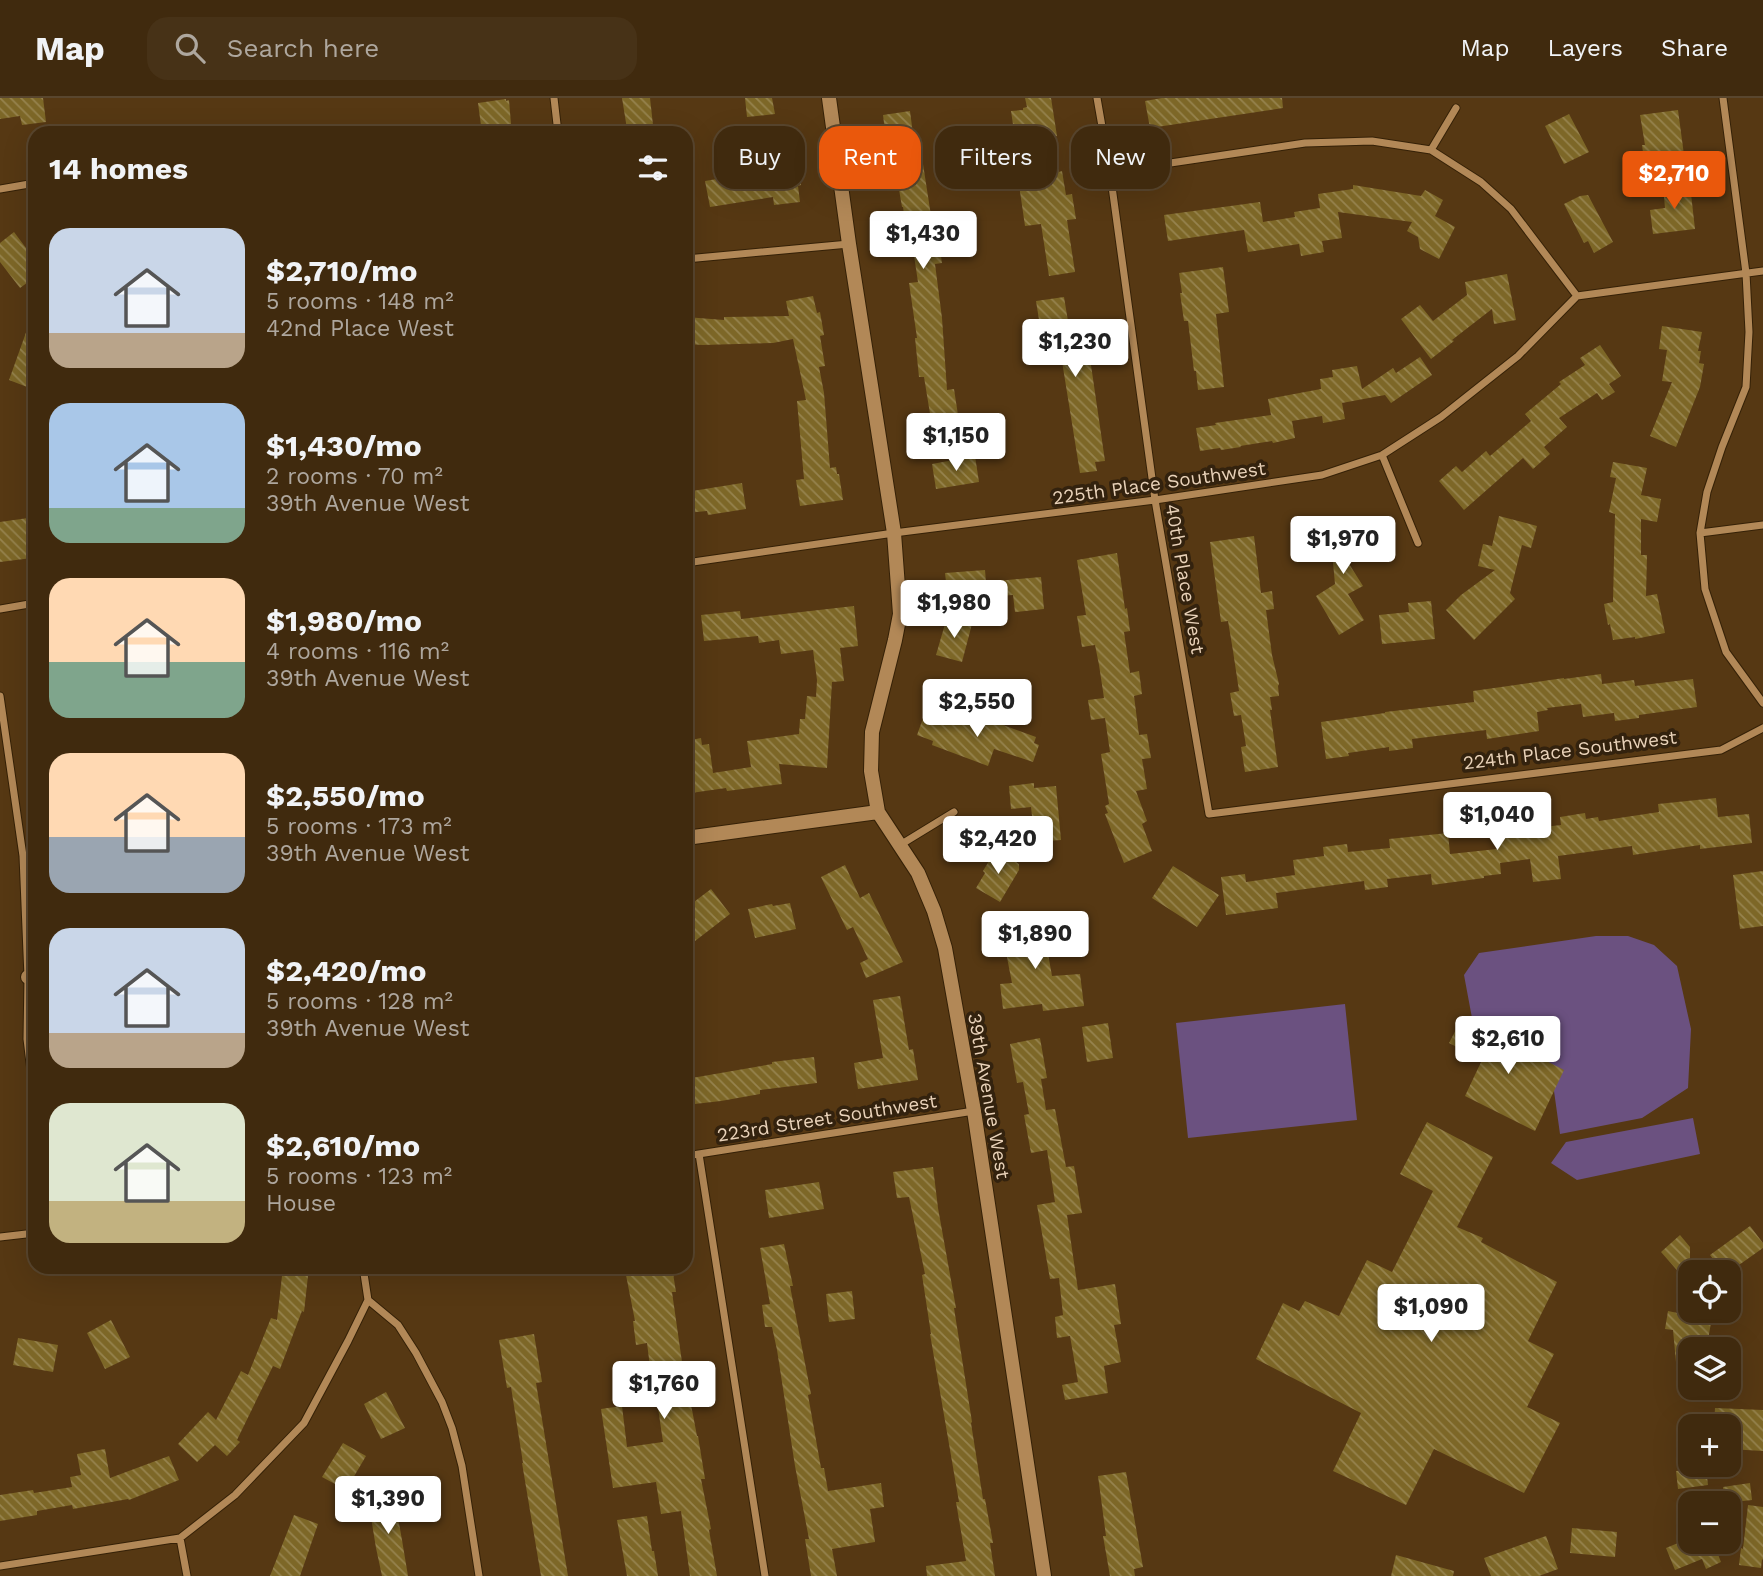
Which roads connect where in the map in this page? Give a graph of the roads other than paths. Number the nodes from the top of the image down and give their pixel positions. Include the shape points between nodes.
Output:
1 (554, 98) edge
2 (829, 98) edge
3 (1097, 98) edge
4 (1723, 98) edge
5 (1456, 108) dead end
6 (557, 126) edge
7 (1102, 126) edge
8 (1432, 150) junction
9 (1170, 163) edge
10 (28, 184) edge
11 (0, 189) edge
12 (1112, 189) edge
13 (849, 244) junction
14 (693, 258) edge
15 (1763, 271) edge
16 (1746, 273) junction
17 (1577, 296) junction
18 (1382, 455) junction
19 (1155, 500) junction
20 (1763, 525) edge
21 (1700, 533) junction
22 (894, 534) junction
23 (1419, 543) dead end
24 (693, 562) edge
25 (28, 604) edge
26 (0, 608) edge
27 (0, 696) edge
28 (1763, 703) edge
29 (1763, 728) edge
30 (878, 812) junction
31 (954, 812) dead end
32 (1209, 814) joint
33 (693, 837) edge
34 (899, 845) junction
35 (28, 923) edge
36 (28, 1027) edge
37 (28, 1047) edge
38 (974, 1111) junction
39 (699, 1154) junction
40 (693, 1155) edge
41 (28, 1234) edge
42 (0, 1237) edge
43 (364, 1274) edge
44 (368, 1300) junction
45 (180, 1538) junction
46 (0, 1566) edge
47 (187, 1576) edge
48 (479, 1576) edge
49 (765, 1576) edge
50 (1044, 1576) edge

1 - 6 street
2 - 13 street, 39th Avenue West
3 - 7 street, 40th Place West
4 - 16 street
5 - 8 street
8 - 9 street via 1372,141 1305,143
8 - 17 street via 1481,181 1511,209
10 - 11 street
12 - 19 street, 40th Place West
13 - 14 street
13 - 22 street, 39th Avenue West
15 - 16 street
16 - 17 street
16 - 21 street via 1746,387 1711,481
17 - 18 street, 225th Place Southwest via 1487,383
18 - 19 street, 225th Place Southwest via 1322,475
18 - 23 street
19 - 22 street, 225th Place Southwest
19 - 32 street, 40th Place West
20 - 21 street
21 - 28 street via 1705,589 1726,652
22 - 24 street, 225th Place Southwest
22 - 30 street, 39th Avenue West via 900,614 872,732 871,771
25 - 26 street
27 - 35 street
29 - 32 street, 224th Place Southwest via 1721,750
30 - 33 street
30 - 34 street, 39th Avenue West
31 - 34 street
34 - 38 street, 39th Avenue West via 918,873 945,948
36 - 37 street
38 - 39 street, 223rd Street Southwest
38 - 50 street, 39th Avenue West
39 - 40 street, 223rd Street Southwest
39 - 49 street
41 - 42 street
43 - 44 street
44 - 45 street via 304,1423 235,1495
44 - 48 street via 398,1325 442,1402 461,1466
45 - 46 street
45 - 47 street

